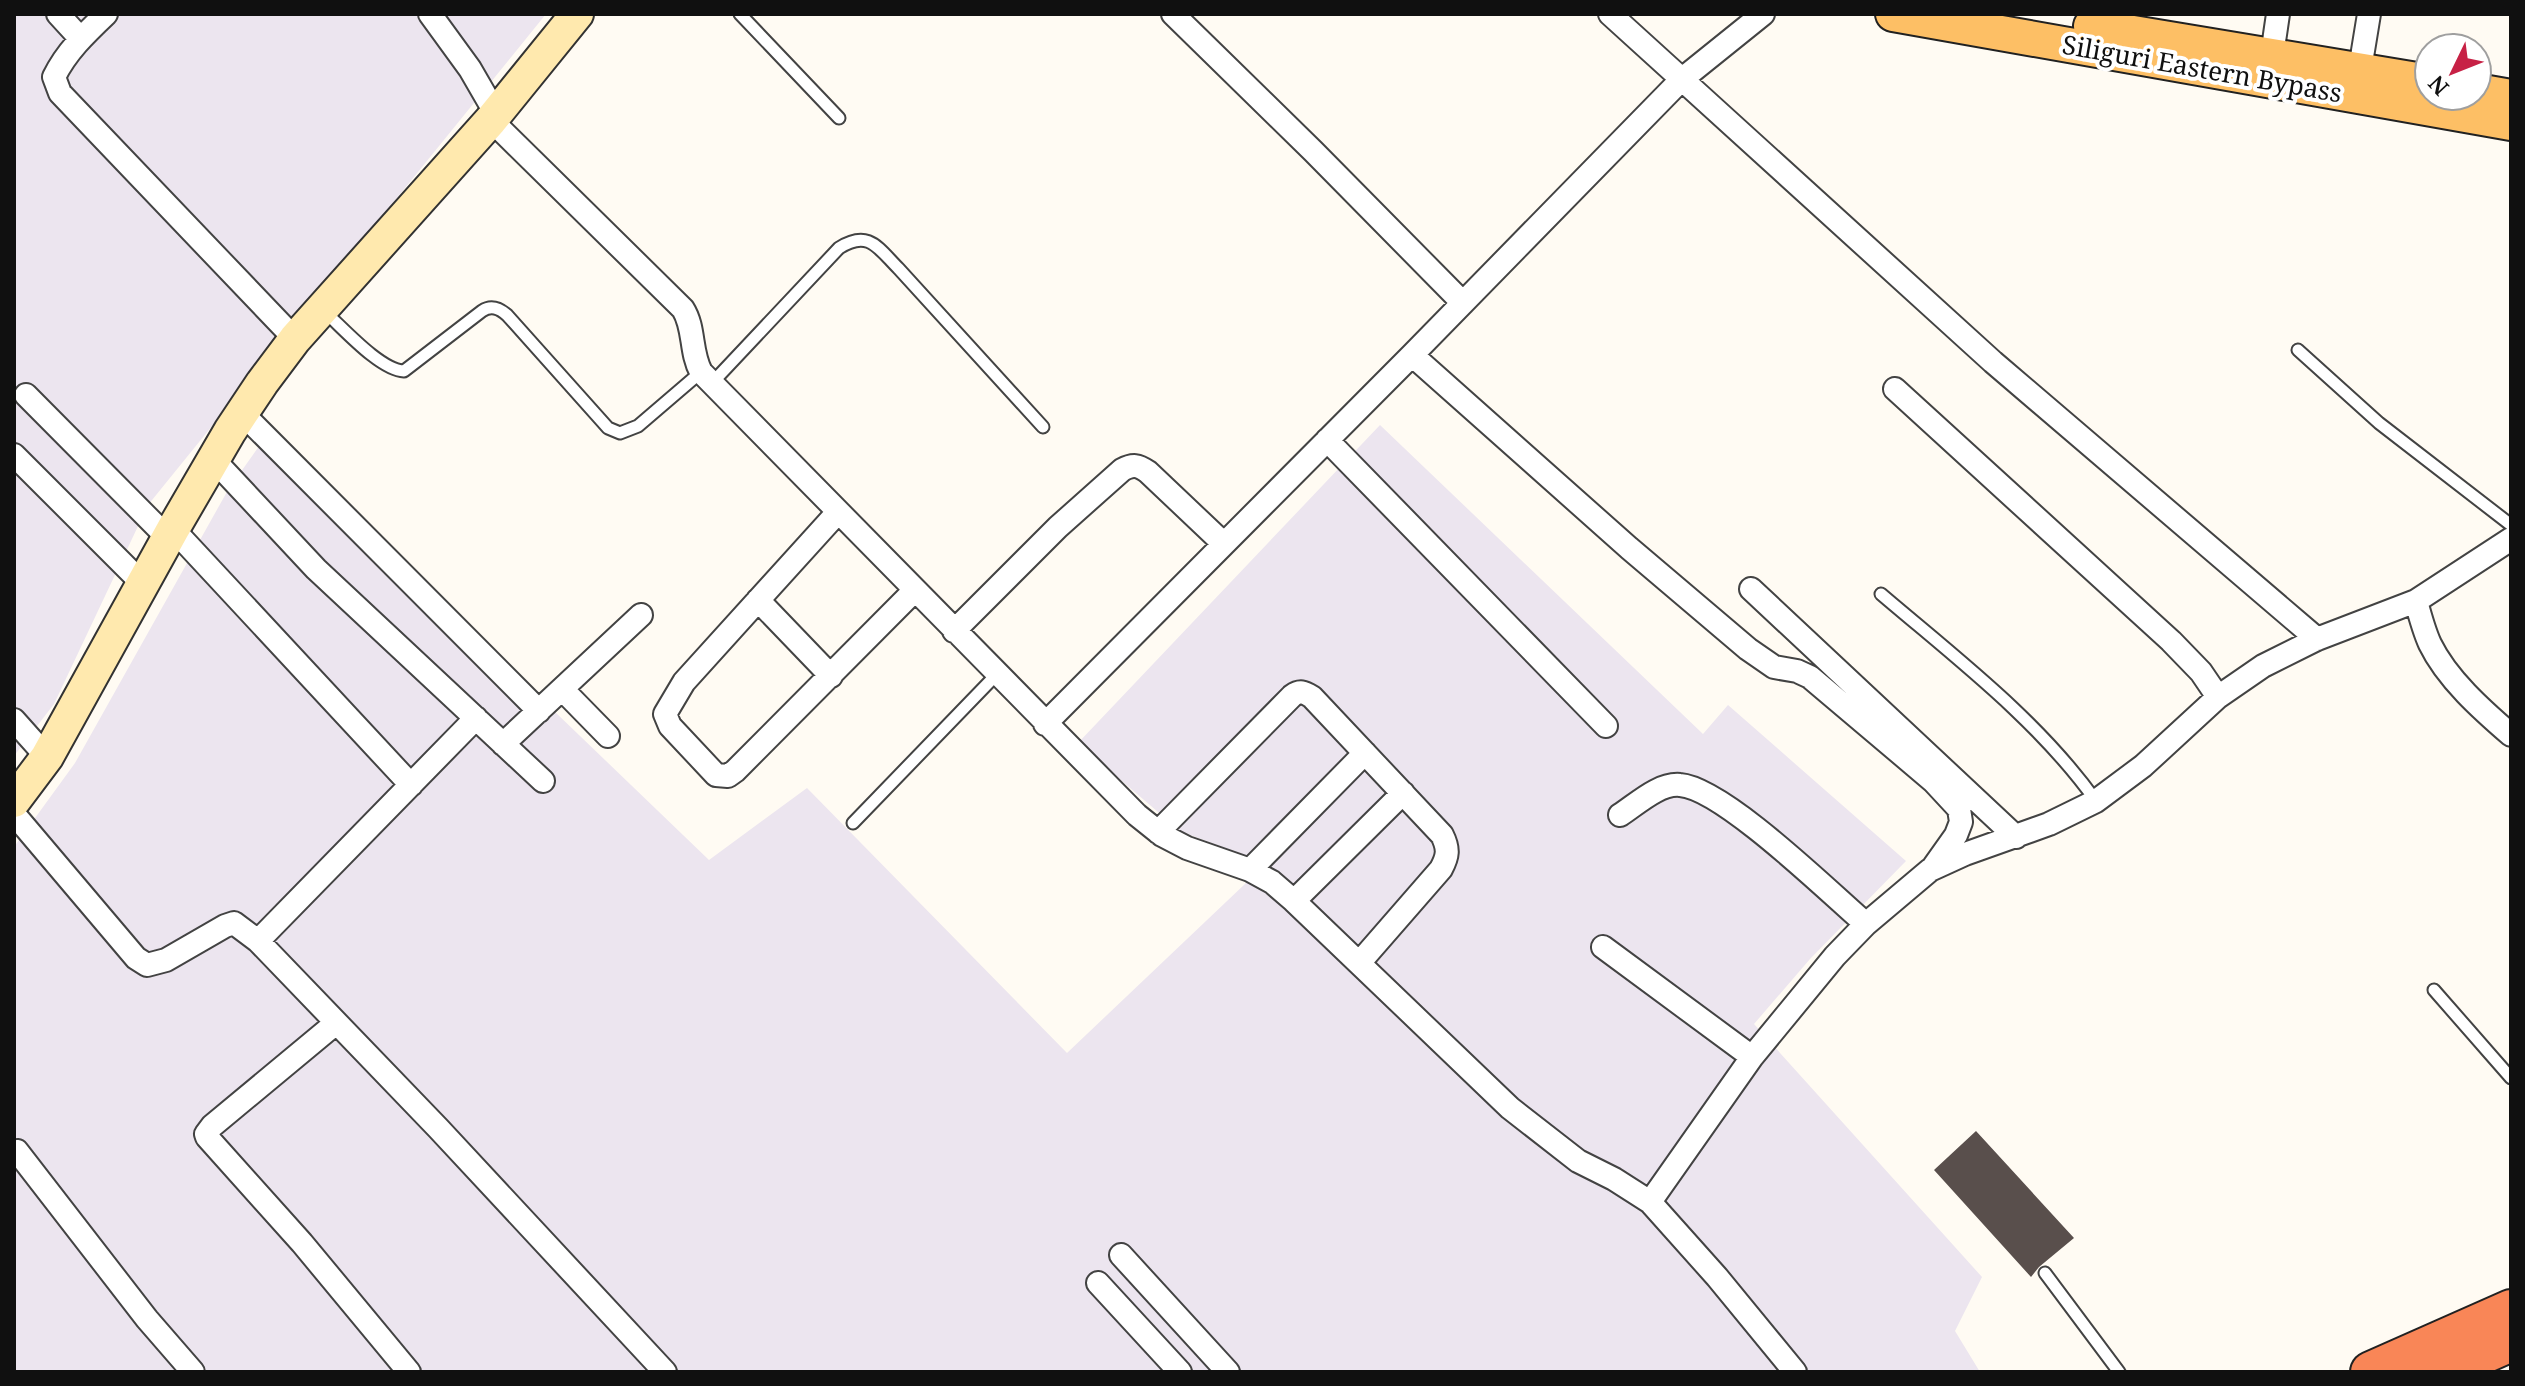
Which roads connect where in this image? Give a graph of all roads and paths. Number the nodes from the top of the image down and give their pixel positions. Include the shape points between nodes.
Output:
1 (58, 14) edge
2 (106, 14) edge
3 (430, 14) edge
4 (577, 14) edge
5 (740, 14) edge
6 (1173, 14) edge
7 (1610, 14) edge
8 (1763, 14) edge
9 (1893, 14) edge
10 (2016, 14) edge
11 (2278, 14) edge
12 (2369, 14) edge
13 (80, 38) junction
14 (2272, 55) junction
15 (2360, 69) junction
16 (2413, 79) edge
17 (1681, 80) junction
18 (493, 117) junction
19 (839, 118) dead end
20 (2511, 123) edge
21 (1463, 303) junction
22 (322, 310) junction
23 (295, 339) junction
24 (2298, 350) dead end
25 (1412, 355) junction
26 (707, 378) junction
27 (1895, 389) dead end
28 (26, 395) dead end
29 (242, 413) junction
30 (1043, 427) dead end
31 (1327, 440) junction
32 (14, 455) edge
33 (214, 460) junction
34 (838, 512) junction
35 (2511, 525) edge
36 (171, 534) junction
37 (2511, 539) edge
38 (1224, 544) junction
39 (143, 584) junction
40 (1751, 589) dead end
41 (915, 590) junction
42 (1881, 594) dead end
43 (758, 600) junction
44 (2416, 601) junction
45 (641, 615) dead end
46 (954, 631) junction
47 (2317, 639) junction
48 (997, 674) junction
49 (831, 676) junction
50 (562, 689) junction
51 (2218, 697) junction
52 (539, 711) junction
53 (476, 718) junction
54 (14, 720) edge
55 (1045, 724) junction
56 (1606, 726) dead end
57 (2511, 735) edge
58 (608, 736) dead end
59 (503, 744) junction
60 (1365, 753) junction
61 (47, 757) junction
62 (543, 781) dead end
63 (411, 785) junction
64 (1403, 793) junction
65 (14, 801) edge
66 (2096, 801) junction
67 (14, 814) edge
68 (1620, 815) dead end
69 (853, 823) dead end
70 (1158, 832) junction
71 (2016, 837) junction
72 (1250, 870) junction
73 (1930, 870) junction
74 (1294, 901) junction
75 (1866, 924) junction
76 (258, 941) junction
77 (1603, 947) dead end
78 (1360, 962) junction
79 (2434, 990) dead end
80 (336, 1023) junction
81 (1752, 1057) junction
82 (2511, 1078) edge
83 (17, 1151) dead end
84 (1650, 1202) junction
85 (1121, 1255) dead end
86 (2045, 1273) dead end
87 (1098, 1283) dead end
88 (2511, 1310) edge
89 (2511, 1341) edge
90 (193, 1372) edge
91 (409, 1372) edge
92 (665, 1372) edge
93 (1180, 1372) edge
94 (1228, 1372) edge
95 (1795, 1372) edge
96 (2119, 1372) edge
97 (2371, 1372) edge
98 (2441, 1372) edge

1 - 13 street
2 - 13 street
3 - 18 street via 470,69
4 - 18 street
5 - 19 lane
6 - 21 street
7 - 17 street
8 - 17 street
9 - 20 main road, Siliguri Eastern Bypass
10 - 14 main road, Siliguri Eastern Bypass
11 - 14 street
12 - 15 street
13 - 23 street via 54,77 60,93
14 - 15 main road, Siliguri Eastern Bypass
15 - 16 main road, Siliguri Eastern Bypass
17 - 21 street
17 - 47 street via 1993,362
18 - 22 street
18 - 26 street via 683,309 696,362
21 - 25 street
22 - 23 street
22 - 26 lane via 373,355 404,371 482,311 496,308 608,428 620,433
23 - 29 street
24 - 35 lane via 2379,423
25 - 31 street
25 - 73 street via 1748,649 1774,667 1810,677 1933,781 1959,809 1961,822
26 - 30 lane via 839,248 863,239 899,269
26 - 34 street
27 - 51 street via 2171,641
28 - 36 street
29 - 33 street
29 - 52 street
31 - 38 street
31 - 56 street
32 - 39 street
33 - 36 street
33 - 53 street via 316,569
34 - 41 street
34 - 43 street
36 - 39 street
36 - 63 street
37 - 44 street
38 - 46 street via 1148,472 1130,466 1058,527
38 - 55 street
39 - 61 street
40 - 71 street
41 - 46 street
41 - 49 street
42 - 66 lane via 2039,732
43 - 49 street
43 - 49 street via 684,682 665,714 716,775 735,771
44 - 47 street
44 - 57 street via 2430,646 2449,673
45 - 50 street
46 - 48 street
47 - 51 street via 2263,666
48 - 55 street
48 - 69 lane
50 - 52 street
50 - 58 street
51 - 66 street
52 - 59 street
53 - 59 street
53 - 63 street
54 - 61 street
55 - 70 street
59 - 62 street
60 - 64 street
60 - 70 street via 1312,697 1298,692
60 - 72 street
61 - 65 street
63 - 76 street
64 - 74 street
64 - 78 street via 1442,835 1447,858
66 - 71 street
67 - 76 street via 147,965 234,923
68 - 75 street via 1666,787 1699,789 1765,836
70 - 72 street
71 - 73 street
72 - 74 street
73 - 75 street
74 - 78 street
75 - 81 street
76 - 80 street
77 - 81 street
78 - 84 street via 1510,1108 1578,1161
79 - 82 lane
80 - 91 street via 206,1134
80 - 92 street
81 - 84 street
83 - 90 street
84 - 95 street
85 - 94 street
86 - 96 lane
87 - 93 street
88 - 97 highway
89 - 98 highway

